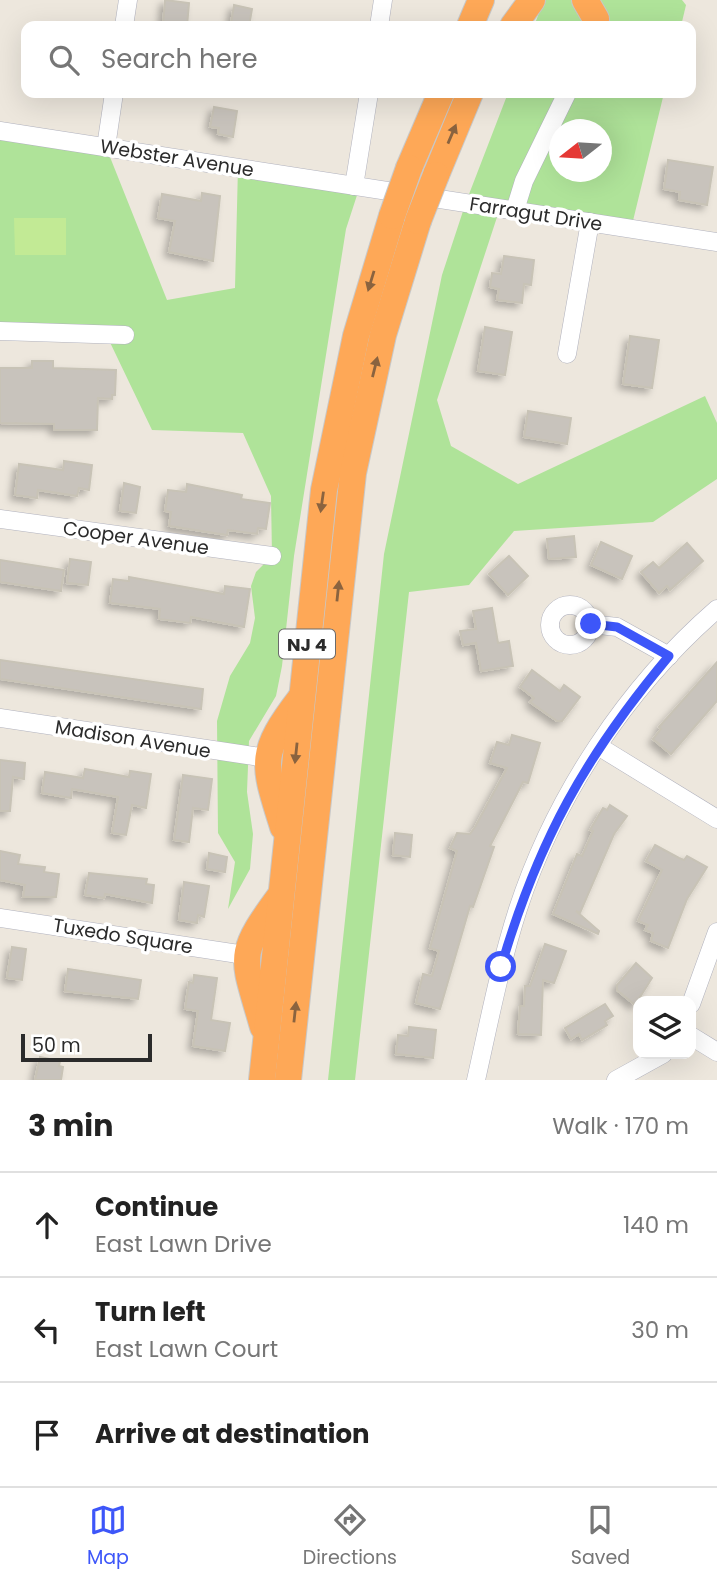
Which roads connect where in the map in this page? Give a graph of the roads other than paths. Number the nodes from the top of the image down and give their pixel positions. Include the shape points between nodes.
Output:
1 (128, 0) edge
2 (383, 0) edge
3 (481, 0) edge
4 (510, 0) edge
5 (532, 0) edge
6 (125, 21) edge
7 (380, 21) edge
8 (472, 21) edge
9 (500, 21) edge
10 (517, 21) edge
11 (113, 98) edge
12 (368, 98) edge
13 (439, 98) edge
14 (468, 98) edge
15 (564, 98) edge
16 (0, 131) edge
17 (106, 146) junction
18 (354, 186) junction
19 (514, 210) junction
20 (590, 222) junction
21 (717, 242) edge
22 (0, 331) edge
23 (125, 335) dead end
24 (567, 354) dead end
25 (0, 519) edge
26 (272, 556) dead end
27 (717, 609) edge
28 (591, 624) dead end
29 (669, 656) junction
30 (301, 698) junction
31 (0, 718) edge
32 (598, 746) junction
33 (267, 758) junction
34 (717, 819) edge
35 (287, 840) junction
36 (281, 894) junction
37 (0, 918) edge
38 (717, 932) edge
39 (246, 955) junction
40 (694, 996) edge
41 (696, 1039) edge
42 (267, 1041) junction
43 (717, 1052) edge
44 (654, 1059) edge
45 (262, 1080) edge
46 (288, 1080) edge
47 (476, 1080) edge
48 (616, 1080) edge

1 - 6 street
2 - 7 street
3 - 8 highway
4 - 9 highway
5 - 10 highway
11 - 17 street
12 - 18 street
13 -> 30 highway, NJ 4, bridge via 392,216 335,428 317,540
46 -> 14 highway, NJ 4, bridge via 349,499 375,367 418,222
15 - 19 street
16 - 17 street, Webster Avenue
17 - 18 street, Webster Avenue
18 - 19 street, Farragut Drive
19 - 20 street, Farragut Drive
20 - 21 street, Farragut Drive
20 - 24 street
22 - 23 street
25 - 26 street, Cooper Avenue
27 - 29 street
28 - 29 street via 617,627
29 - 32 street
30 - 33 highway via 275,734
30 -> 35 highway, NJ 4
31 - 33 street, Madison Avenue
32 - 34 street
32 - 47 street via 558,815 519,907
33 - 35 highway
35 - 36 highway, NJ 4
36 - 39 highway via 254,933
36 - 42 highway, NJ 4
37 - 39 street, Tuxedo Square
38 - 40 street
39 - 42 highway
41 - 43 street
42 - 45 highway, NJ 4
44 - 48 street

